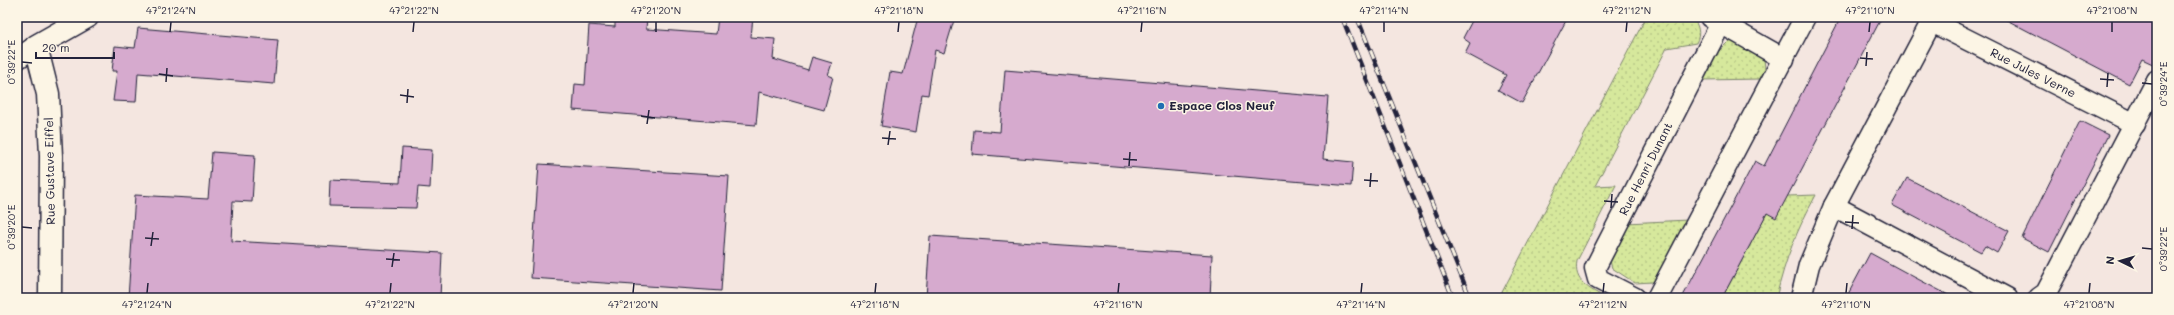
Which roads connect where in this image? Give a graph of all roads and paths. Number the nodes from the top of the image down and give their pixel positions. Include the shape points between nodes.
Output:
1 (88, 17) edge
2 (1805, 17) edge
3 (1933, 19) edge
4 (1715, 20) edge
5 (36, 46) junction
6 (17, 59) edge
7 (1784, 59) junction
8 (2157, 80) edge
9 (2135, 124) junction
10 (1834, 206) junction
11 (50, 298) edge
12 (1635, 298) edge
13 (1658, 298) edge
14 (1801, 298) edge
15 (2007, 298) edge
16 (2039, 298) edge

1 - 5 street
2 - 7 street
3 - 9 street, Rue Jules Verne
3 - 10 street
4 - 7 street, Rue Henri Dunant
4 - 12 street, Rue Henri Dunant via 1595,268 1598,279
5 - 6 street
5 - 11 street, Rue Gustave Eiffel via 48,94 51,164
7 - 13 street
8 - 9 street
9 - 16 street via 2046,293
10 - 14 street via 1809,265
10 - 15 street

